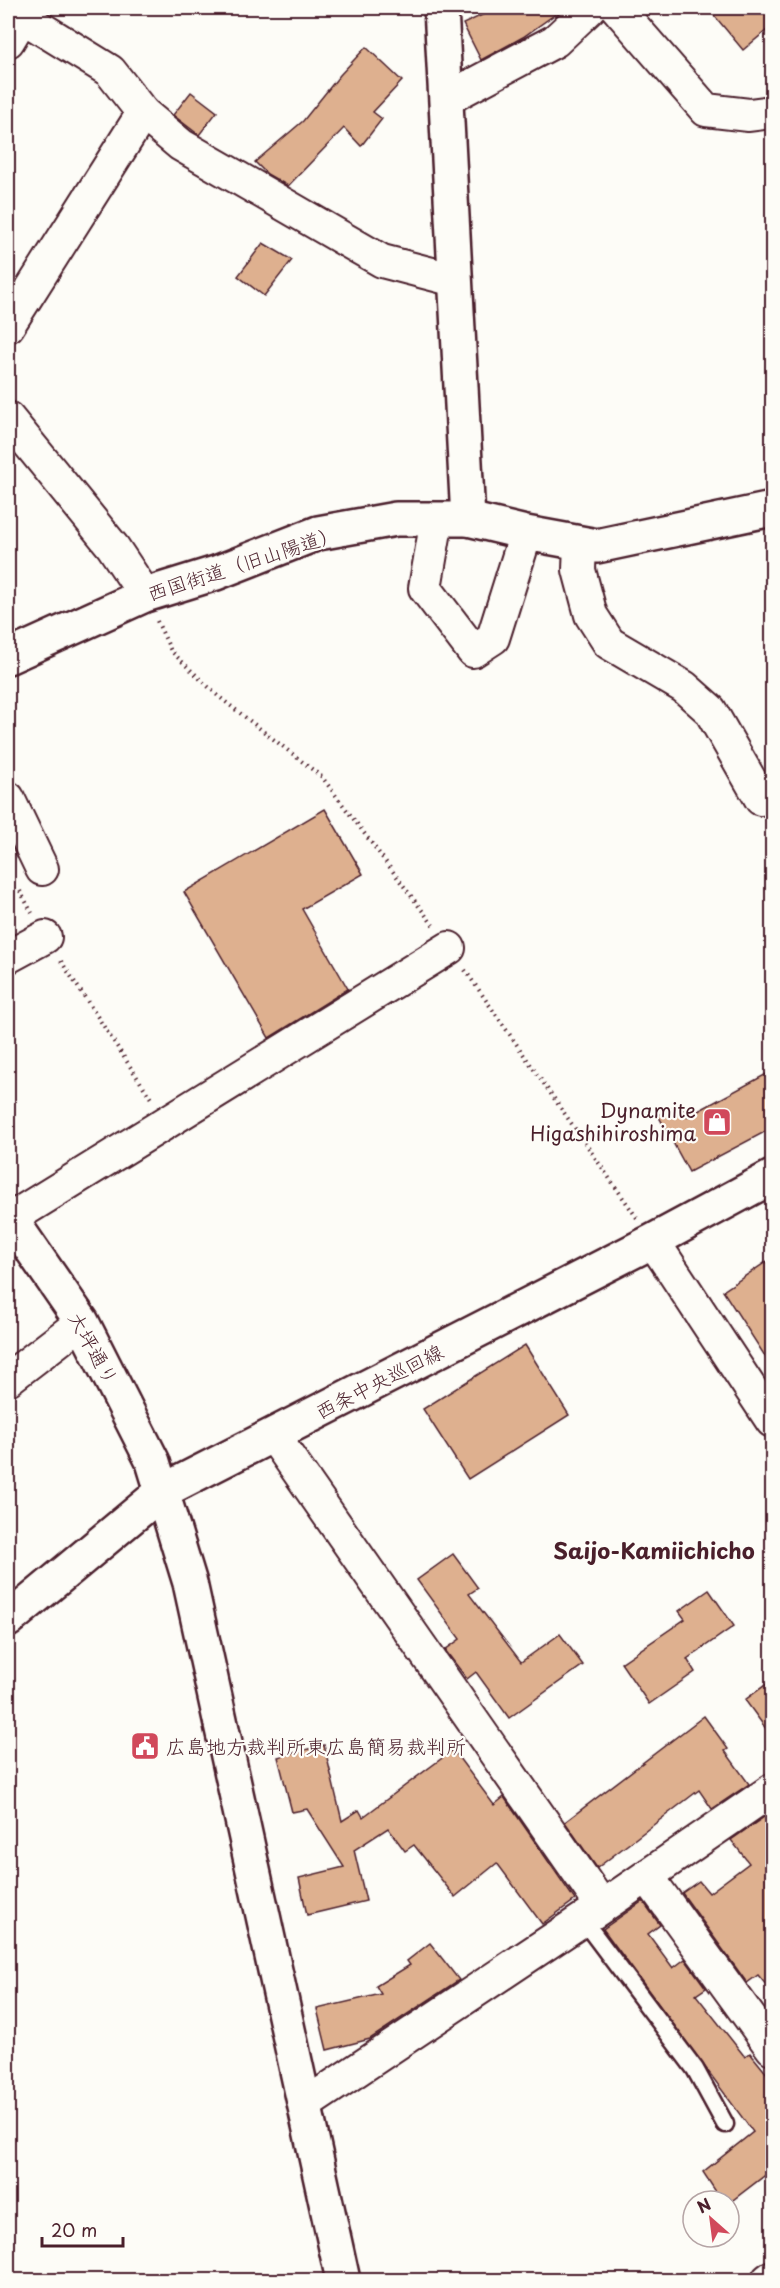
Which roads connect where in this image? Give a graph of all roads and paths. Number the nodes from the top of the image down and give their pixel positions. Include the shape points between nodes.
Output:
1 (441, 8) edge
2 (590, 8) edge
3 (617, 8) edge
4 (12, 22) edge
5 (446, 99) junction
6 (772, 112) edge
7 (143, 113) junction
8 (455, 280) junction
9 (8, 326) edge
10 (8, 418) edge
11 (772, 509) edge
12 (452, 519) junction
13 (526, 533) junction
14 (580, 543) junction
15 (145, 595) junction
16 (8, 657) edge
17 (8, 798) edge
18 (761, 799) dead end
19 (42, 869) joint
20 (45, 937) junction
21 (449, 948) junction
22 (8, 957) edge
23 (167, 1123) junction
24 (772, 1177) edge
25 (9, 1217) edge
26 (652, 1241) junction
27 (82, 1322) junction
28 (8, 1379) edge
29 (772, 1420) edge
30 (273, 1435) junction
31 (163, 1491) junction
32 (8, 1620) edge
33 (772, 1790) edge
34 (647, 1876) junction
35 (592, 1913) junction
36 (772, 2048) edge
37 (306, 2104) junction
38 (724, 2124) dead end
39 (772, 2277) edge
40 (343, 2280) edge
41 (768, 2280) edge

1 - 5 street
2 - 5 street via 555,41
3 - 6 street via 706,110 749,115
4 - 7 street via 110,71
5 - 8 street
7 - 8 street via 181,145 382,261
7 - 9 street
8 - 12 street
10 - 15 street via 113,547
11 - 14 street, 西国街道（旧山陽道） via 597,546
12 - 13 street, 西国街道（旧山陽道）
12 - 13 street via 425,588 473,651 493,638
12 - 15 street, 西国街道（旧山陽道） via 396,519 318,533 216,573
13 - 14 street, 西国街道（旧山陽道）
14 - 18 street via 579,570 591,615 609,643 684,687 710,710
15 - 16 street, 西国街道（旧山陽道）
15 - 21 path via 171,651 218,696 322,777
17 - 19 street
19 - 20 path via 16,884
20 - 22 street
20 - 23 path
21 - 23 street
21 - 26 path
23 - 25 street
24 - 26 street, 西条中央巡回線
25 - 27 street, 大坪通り
26 - 29 street
26 - 30 street, 西条中央巡回線
27 - 28 street
27 - 31 street, 大坪通り via 153,1462
30 - 31 street, 西条中央巡回線
30 - 35 street
31 - 32 street, 西条中央巡回線
31 - 37 street, 大坪通り via 190,1583
33 - 34 street
34 - 35 street
34 - 36 street
35 - 37 street
35 - 38 lane via 695,2070
37 - 40 street, 大坪通り
39 - 41 street

